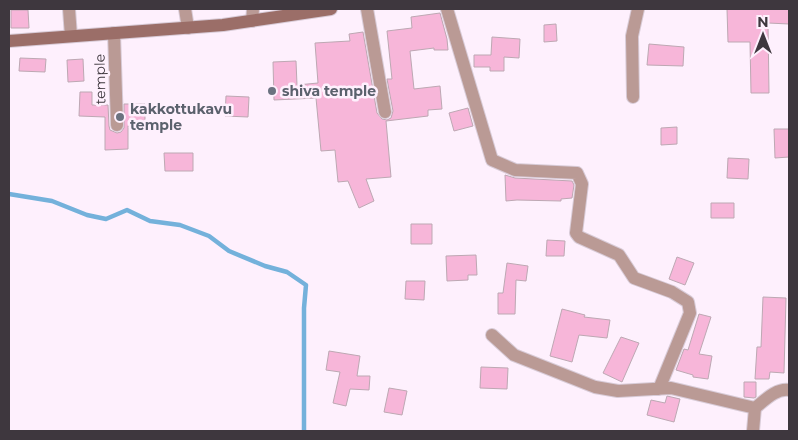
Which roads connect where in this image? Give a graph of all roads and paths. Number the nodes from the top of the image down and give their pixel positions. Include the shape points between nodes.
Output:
1 (69, 9) edge
2 (186, 9) edge
3 (331, 9) edge
4 (367, 9) edge
5 (446, 9) edge
6 (638, 9) edge
7 (252, 15) edge
8 (188, 28) junction
9 (114, 33) junction
10 (71, 36) junction
11 (9, 41) edge
12 (633, 97) dead end
13 (385, 112) dead end
14 (117, 125) dead end
15 (492, 335) dead end
16 (659, 389) junction
17 (789, 390) edge
18 (755, 408) junction
19 (753, 431) edge

1 - 10 street
2 - 8 street
3 - 7 main road
4 - 13 street
5 - 16 street via 492,160 515,170 577,173 582,184 576,233 579,238 619,255 634,278 672,292 688,302 690,312
6 - 12 street via 632,36
7 - 8 main road
8 - 9 main road
9 - 10 main road
9 - 14 street, temple
10 - 11 main road
15 - 16 street via 514,355 595,387 618,391
16 - 18 street via 671,388
17 - 18 street via 773,394
18 - 19 street

